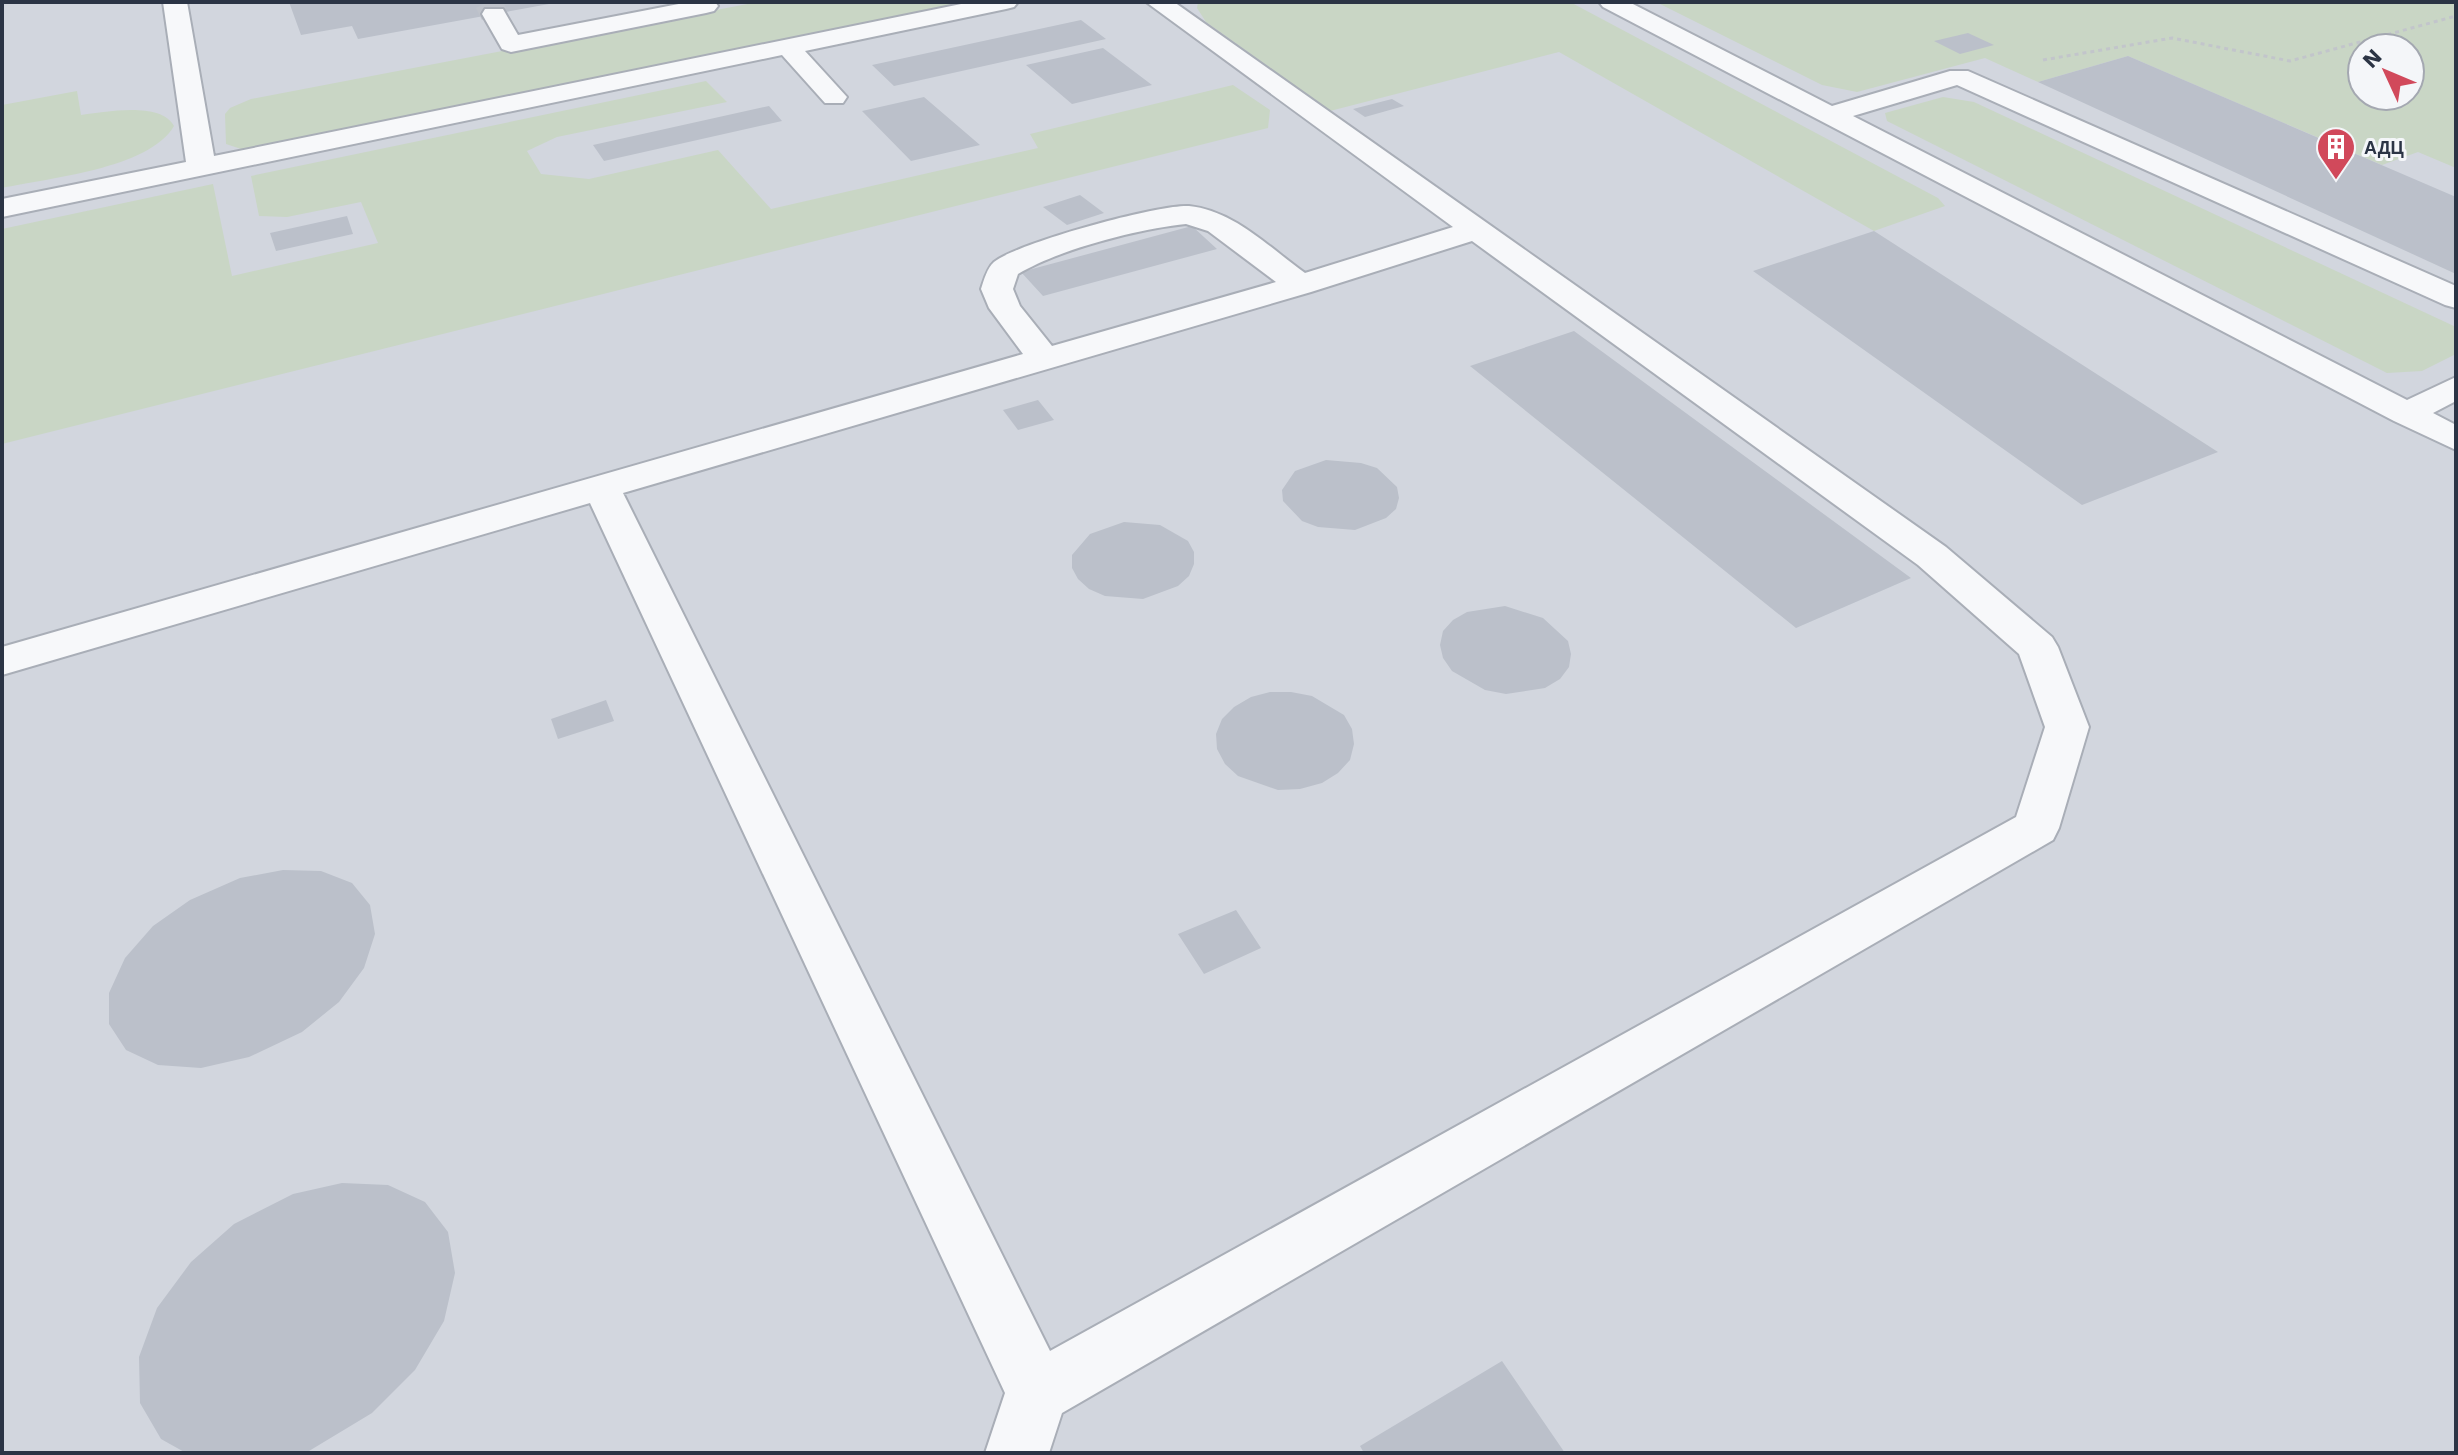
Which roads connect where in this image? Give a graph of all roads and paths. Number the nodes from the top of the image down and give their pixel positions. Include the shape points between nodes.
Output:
1 (175, 2) edge
2 (1006, 2) edge
3 (1158, 2) edge
4 (1611, 2) edge
5 (712, 3) edge
6 (494, 14) tunnel mouth
7 (2456, 16) edge
8 (788, 47) junction
9 (1959, 76) junction
10 (834, 97) dead end
11 (1832, 114) junction
12 (201, 165) junction
13 (2, 208) edge
14 (1475, 230) junction
15 (1300, 285) junction
16 (2456, 298) edge
17 (1044, 359) junction
18 (2456, 387) edge
19 (2406, 414) junction
20 (2456, 439) edge
21 (602, 488) junction
22 (2, 661) edge
23 (1037, 1392) junction
24 (1017, 1453) edge

1 - 12 lane
2 - 8 lane
3 - 14 lane
4 - 11 lane
5 - 6 lane via 511,44
7 - 9 path via 2290,61 2172,38
8 - 10 lane
8 - 12 lane
9 - 11 lane
9 - 16 lane
11 - 19 lane
12 - 13 lane
14 - 15 lane
14 - 23 lane via 1932,556 2037,647 2067,727 2036,828
15 - 17 lane
15 - 17 lane via 1219,225 1188,215 1030,254 1004,269 997,289
17 - 21 lane
18 - 19 lane
19 - 20 lane
21 - 22 lane
21 - 23 lane
23 - 24 lane

